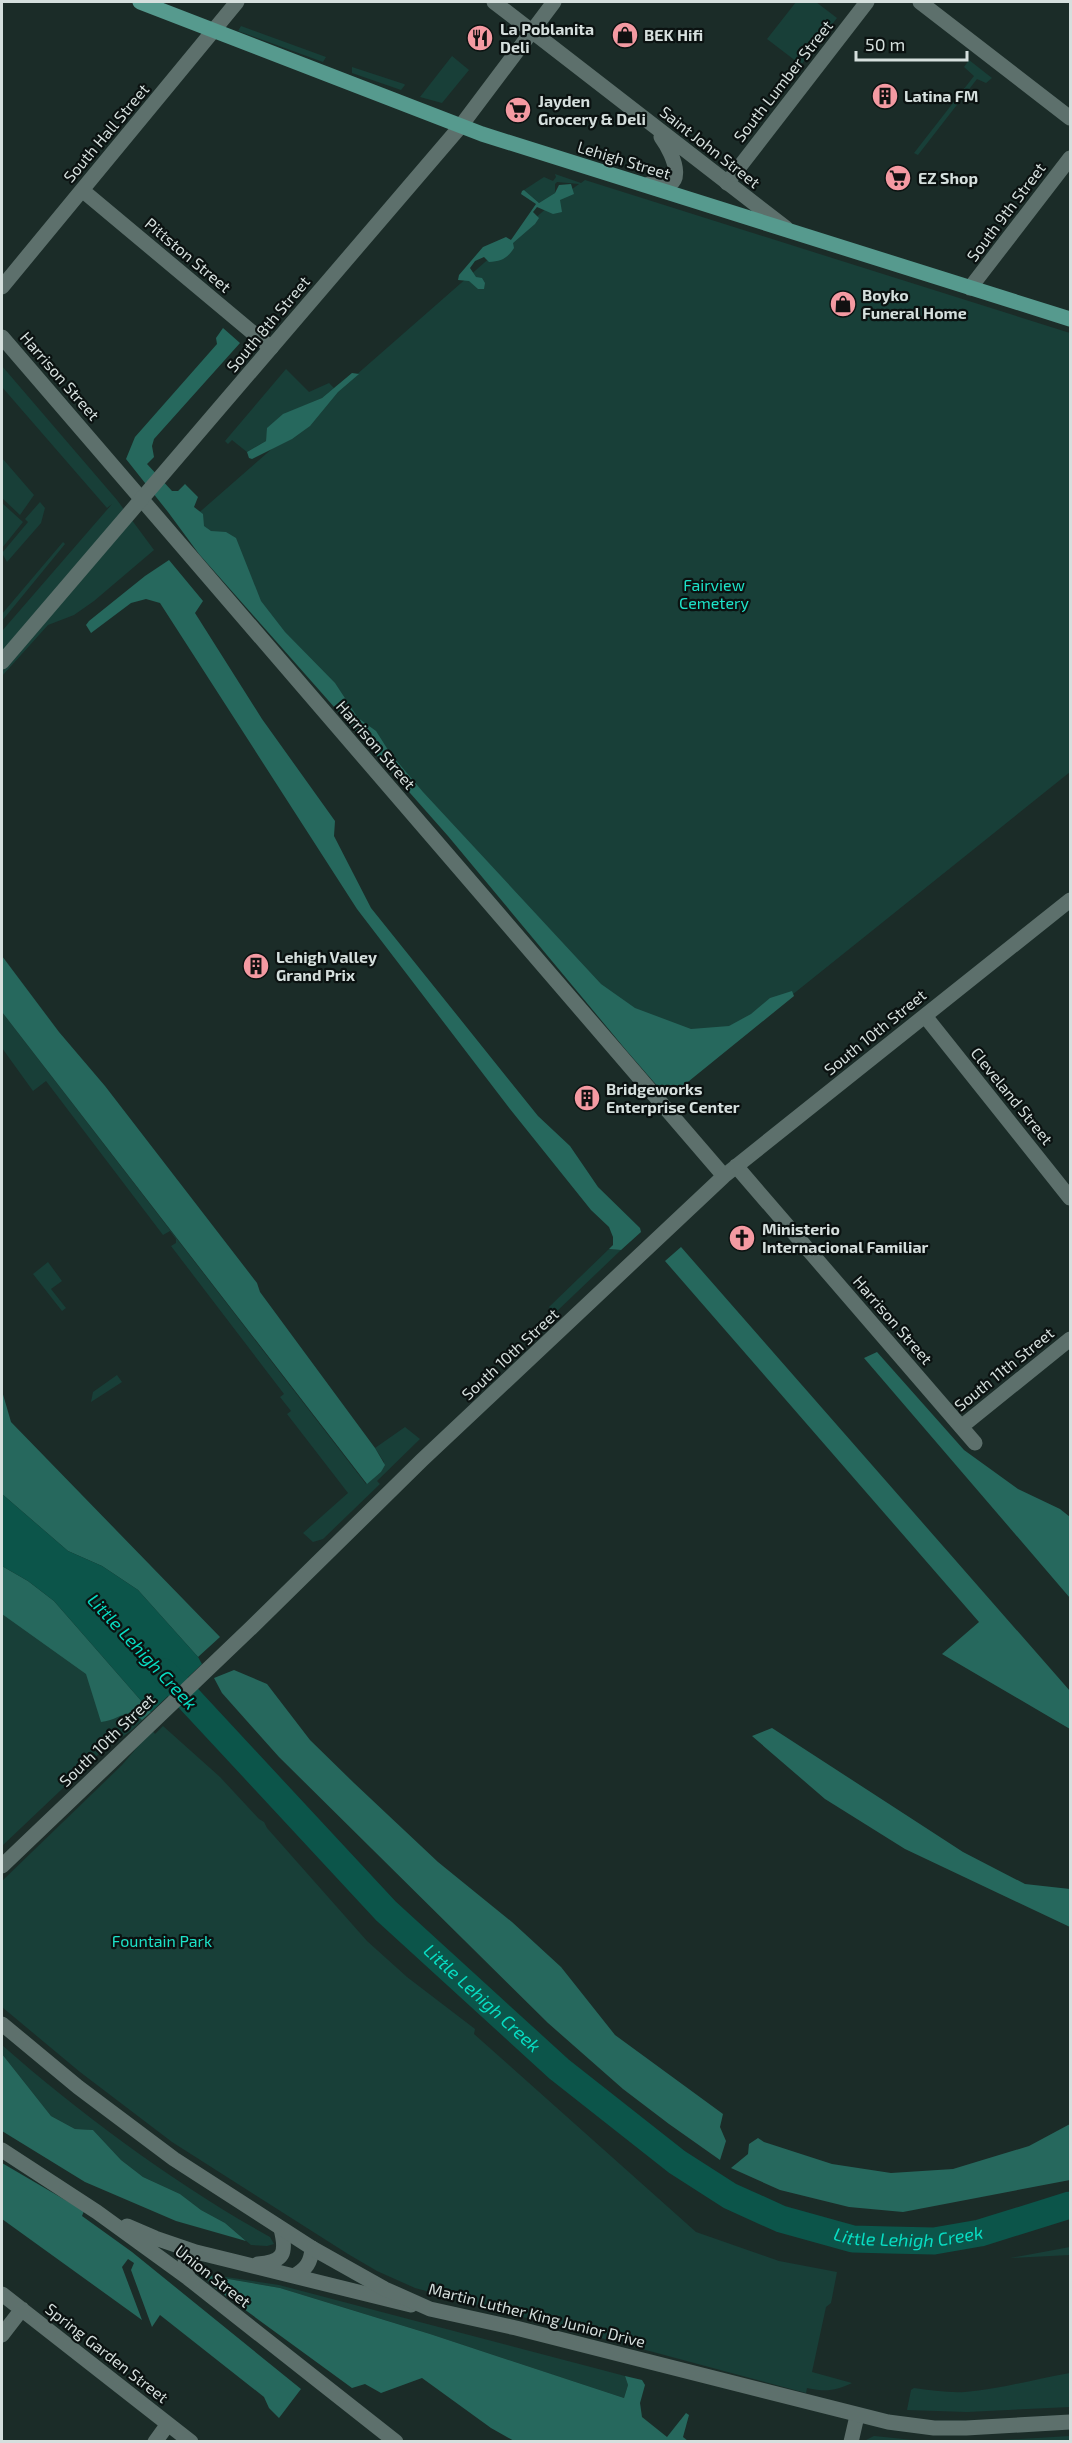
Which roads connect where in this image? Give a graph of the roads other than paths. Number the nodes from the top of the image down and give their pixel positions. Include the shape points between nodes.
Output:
1 (140, 2) edge
2 (237, 2) edge
3 (494, 2) edge
4 (554, 2) edge
5 (867, 2) edge
6 (920, 2) edge
7 (531, 30) junction
8 (214, 31) junction
9 (1071, 118) edge
10 (645, 119) junction
11 (460, 126) junction
12 (1071, 158) edge
13 (602, 172) junction
14 (727, 183) junction
15 (82, 190) junction
16 (791, 232) junction
17 (2, 287) edge
18 (970, 288) junction
19 (1071, 320) edge
20 (2, 337) edge
21 (271, 348) junction
22 (2, 663) edge
23 (1071, 900) edge
24 (925, 1016) junction
25 (730, 1171) junction
26 (1071, 1198) edge
27 (1071, 1339) edge
28 (961, 1427) junction
29 (975, 1443) dead end
30 (2, 1866) edge
31 (2, 2024) edge
32 (2, 2150) edge
33 (97, 2212) junction
34 (281, 2229) junction
35 (312, 2248) junction
36 (196, 2252) junction
37 (249, 2265) junction
38 (294, 2276) junction
39 (188, 2278) junction
40 (2, 2294) edge
41 (22, 2309) junction
42 (430, 2310) junction
43 (2, 2335) edge
44 (857, 2416) junction
45 (1071, 2422) edge
46 (168, 2424) junction
47 (154, 2442) edge
48 (191, 2442) edge
49 (396, 2442) edge
50 (851, 2442) edge

1 - 8 main road, Lehigh Street
2 - 8 street, South Hall Street
3 - 7 street, Saint John Street
4 - 7 street, South 8th Street
5 - 14 street, South Lumber Street
6 - 9 street
7 - 10 street, Saint John Street
7 - 11 street, South 8th Street
8 - 11 main road, Lehigh Street
8 - 15 street, South Hall Street
10 - 13 street via 671,151 677,169 675,178 659,187
10 - 14 street, Saint John Street
11 - 13 main road, Lehigh Street
11 - 21 street, South 8th Street
12 - 18 street, South 9th Street
13 - 16 main road, Lehigh Street
14 - 16 street, Saint John Street
15 - 17 street, South Hall Street
15 - 21 street, Pittston Street
16 - 18 main road, Lehigh Street
18 - 19 main road, Lehigh Street
20 - 25 street, Harrison Street
21 - 22 street, South 8th Street
23 - 24 street, South 10th Street
24 - 25 street, South 10th Street
24 - 26 street, Cleveland Street
25 - 28 street, Harrison Street
25 - 30 street, South 10th Street via 422,1460
27 - 28 street, South 11th Street
28 - 29 street, Harrison Street
31 - 34 street, Martin Luther King Junior Drive via 135,2131
32 - 33 street, Union Street
33 - 36 street
33 - 39 street, Union Street
34 - 35 street, Martin Luther King Junior Drive
34 - 37 street via 283,2253 276,2260
35 - 38 street via 311,2261
35 - 42 street, Martin Luther King Junior Drive
36 - 37 street
36 - 39 street via 185,2258
37 - 38 street
38 - 42 street
39 - 49 street, Union Street
40 - 41 street, Spring Garden Street
41 - 43 street
41 - 46 street, Spring Garden Street
42 - 44 street, Martin Luther King Junior Drive via 516,2328
44 - 45 street, Martin Luther King Junior Drive via 934,2428
44 - 50 street
46 - 47 street
46 - 48 street, Spring Garden Street

